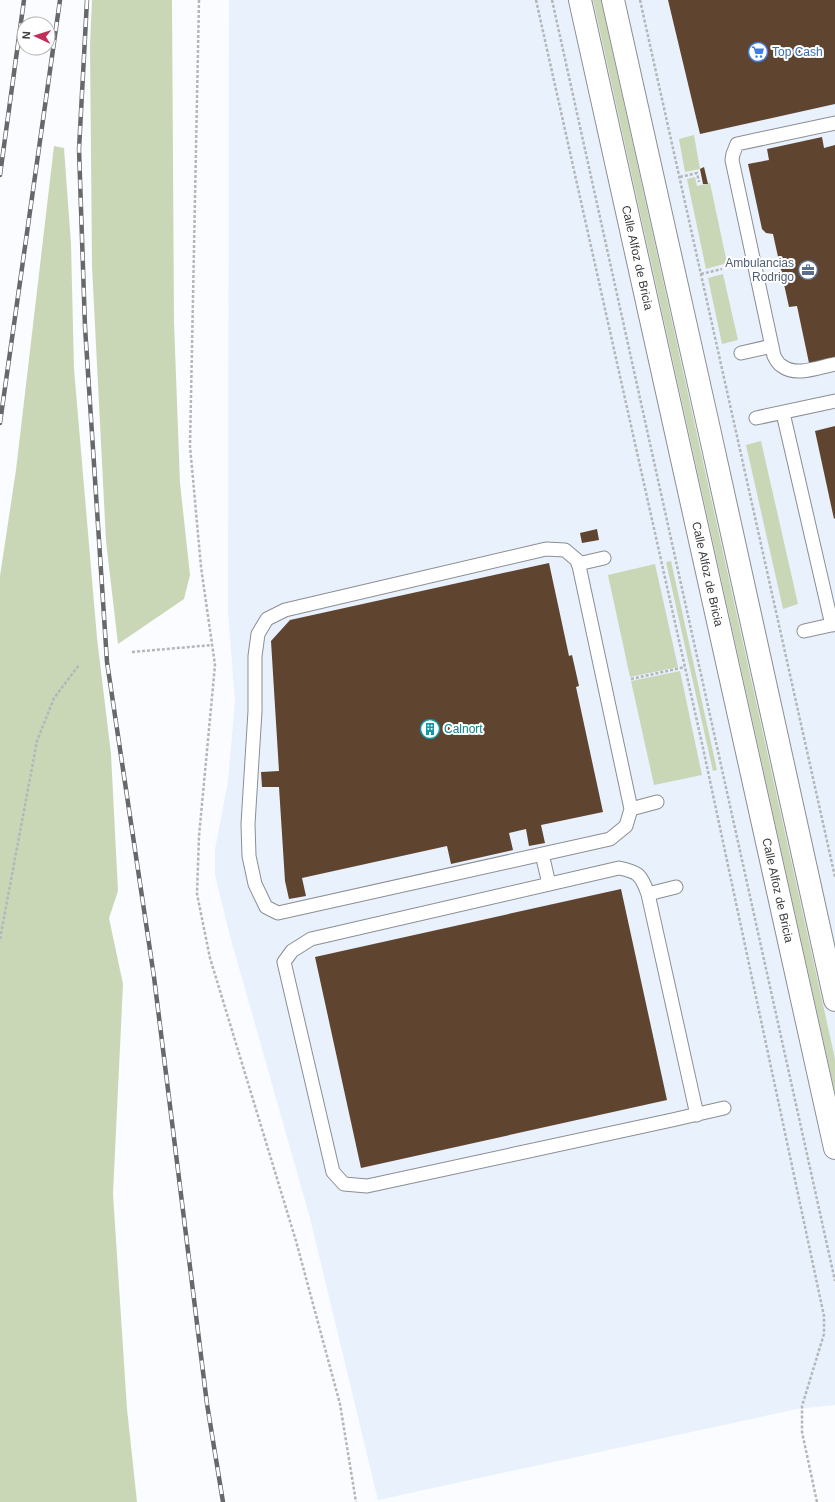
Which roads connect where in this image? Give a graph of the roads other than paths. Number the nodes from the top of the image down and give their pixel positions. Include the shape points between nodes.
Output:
1 (580, 0) edge
2 (613, 0) edge
3 (835, 123) edge
4 (772, 346) junction
5 (741, 353) dead end
6 (835, 364) edge
7 (835, 401) edge
8 (783, 413) junction
9 (756, 418) dead end
10 (604, 558) dead end
11 (578, 564) junction
12 (833, 624) edge
13 (804, 631) dead end
14 (657, 802) dead end
15 (631, 809) junction
16 (542, 854) junction
17 (549, 884) junction
18 (676, 887) dead end
19 (648, 894) junction
20 (835, 1000) edge
21 (724, 1108) dead end
22 (697, 1114) junction
23 (835, 1148) edge

1 - 23 street, Calle Alfoz de Bricia
2 - 20 street
3 - 4 lane via 737,144 732,154
4 - 5 lane
4 - 6 lane via 780,366 788,370 801,371
7 - 8 lane
8 - 9 lane
8 - 12 lane
10 - 11 lane
11 - 15 lane
11 - 16 lane via 578,561 565,550 546,549 285,610 267,619 258,634 255,656 249,856 255,884 266,907 278,913
12 - 13 lane
14 - 15 lane
15 - 16 lane via 626,826 610,839
16 - 17 lane
17 - 19 lane via 619,868 636,872
17 - 22 lane via 311,939 292,951 284,962 332,1172 344,1184 367,1186
18 - 19 lane
19 - 22 lane
21 - 22 lane

